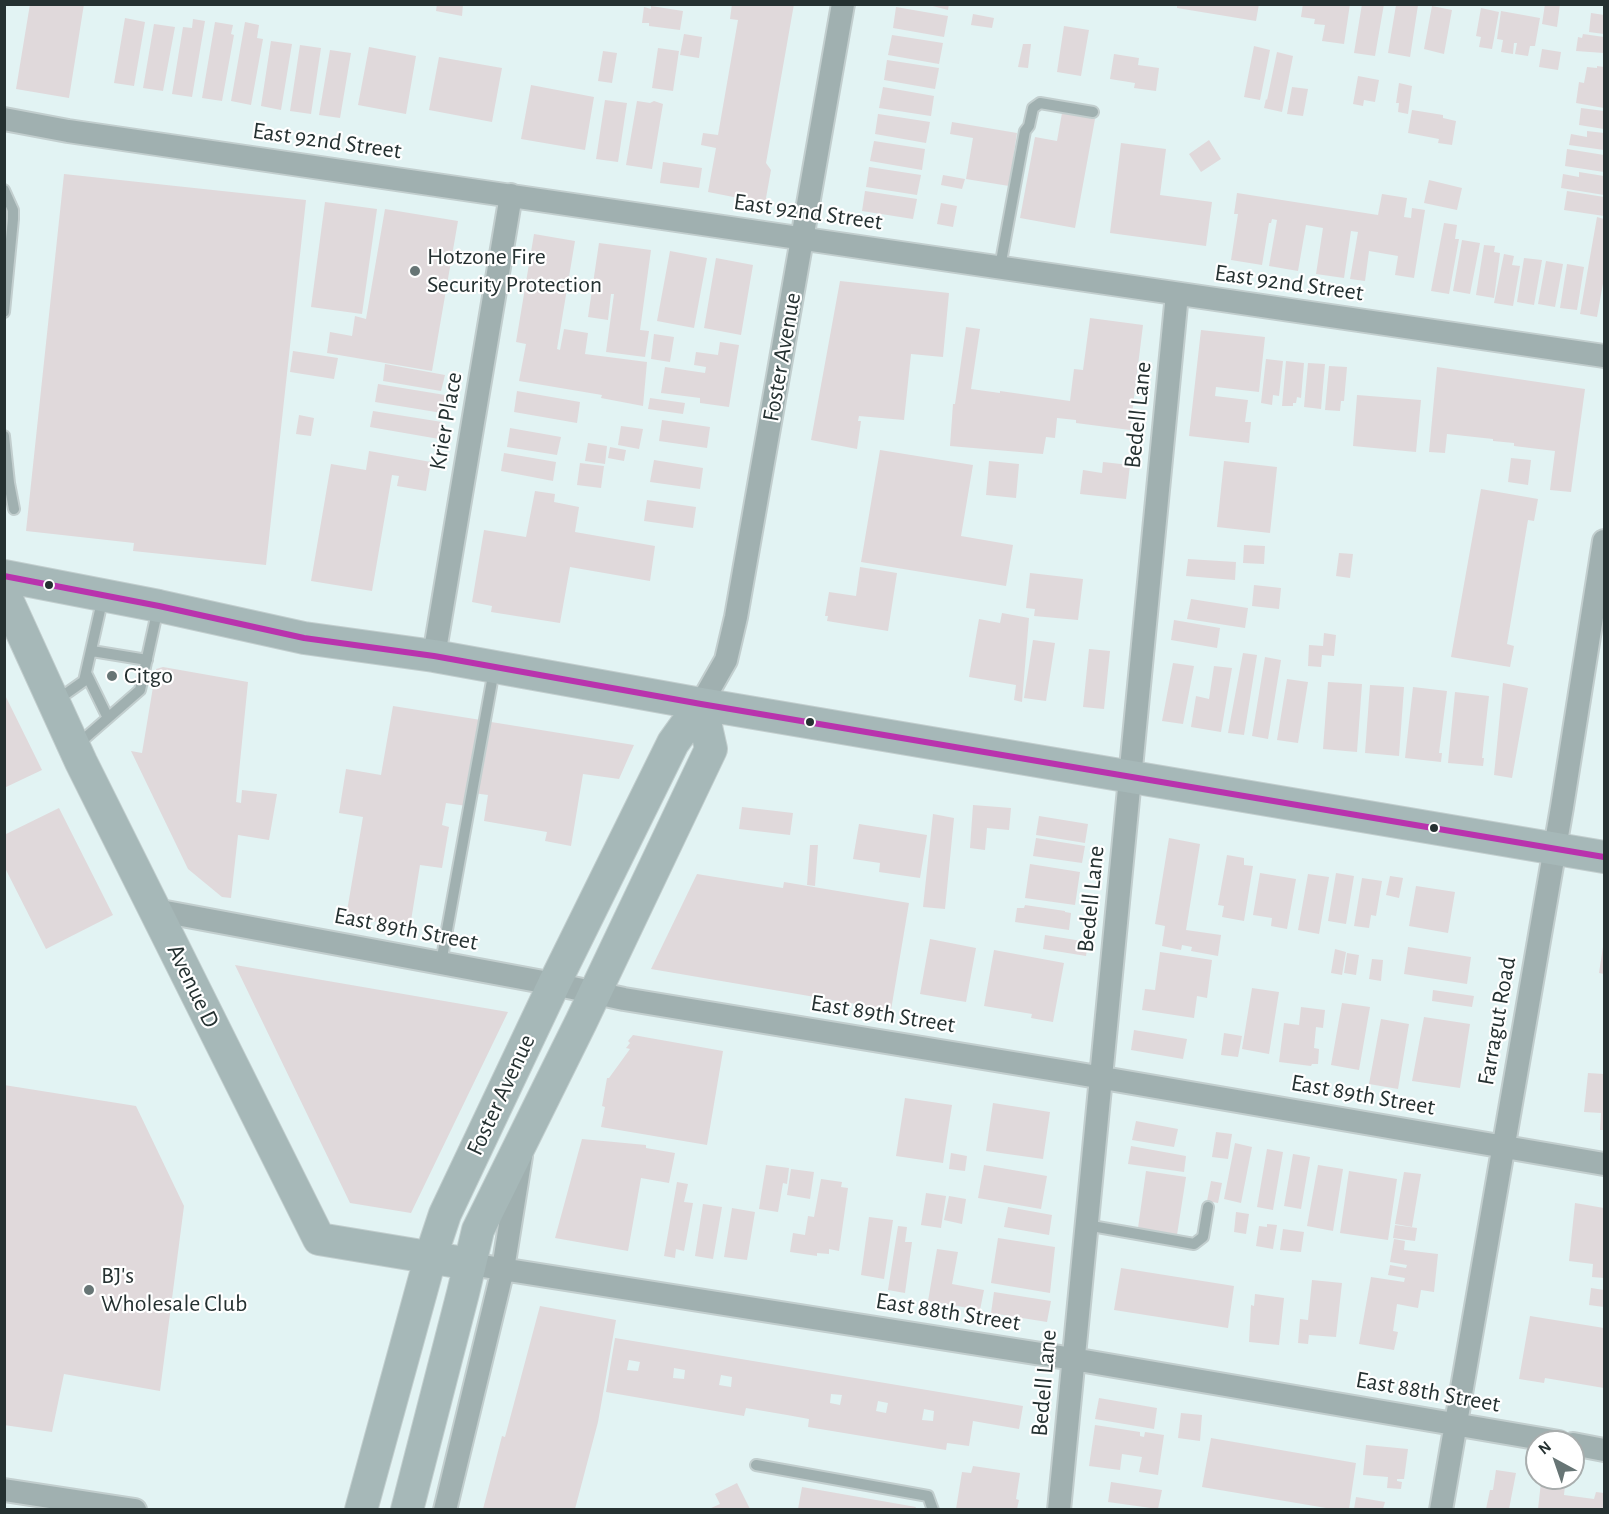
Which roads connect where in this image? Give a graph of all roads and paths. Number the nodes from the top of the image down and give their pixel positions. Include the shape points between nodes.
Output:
1 (843, 4) edge
2 (1093, 112) dead end
3 (4, 119) edge
4 (4, 190) edge
5 (511, 195) junction
6 (803, 238) junction
7 (1000, 267) junction
8 (1177, 294) junction
9 (5, 299) edge
10 (4, 312) edge
11 (1605, 356) edge
12 (4, 436) edge
13 (14, 509) dead end
14 (1605, 541) edge
15 (4, 576) edge
16 (4, 593) edge
17 (103, 596) junction
18 (159, 606) junction
19 (92, 651) junction
20 (434, 656) junction
21 (147, 660) junction
22 (494, 667) junction
23 (86, 673) junction
24 (54, 702) junction
25 (701, 704) junction
26 (108, 718) junction
27 (75, 747) junction
28 (1130, 775) junction
29 (1555, 849) junction
30 (1605, 857) edge
31 (155, 910) junction
32 (441, 963) junction
33 (554, 984) junction
34 (594, 994) junction
35 (1101, 1078) junction
36 (524, 1135) junction
37 (1503, 1147) junction
38 (1605, 1164) edge
39 (1209, 1207) dead end
40 (1086, 1225) junction
41 (430, 1259) junction
42 (470, 1264) junction
43 (503, 1269) junction
44 (1073, 1359) junction
45 (1456, 1424) junction
46 (1525, 1436) edge
47 (1585, 1446) edge
48 (1605, 1450) edge
49 (756, 1465) dead end
50 (4, 1490) edge
51 (135, 1509) edge
52 (361, 1509) edge
53 (407, 1509) edge
54 (445, 1509) edge
55 (933, 1509) edge
56 (1059, 1509) edge
57 (1442, 1509) edge

1 - 6 street, Foster Avenue
2 - 7 lane via 1040,103 1033,108 1025,131
3 - 5 street, East 92nd Street
4 - 9 lane via 13,210
5 - 6 street, East 92nd Street
5 - 20 street, Krier Place
6 - 7 street, East 92nd Street
6 - 25 street, Foster Avenue via 736,617 726,660
7 - 8 street, East 92nd Street
8 - 11 street, East 92nd Street
8 - 28 street, Bedell Lane
9 - 10 lane
12 - 13 lane
14 - 29 street, Farragut Road
15 - 17 main road
16 - 24 main road, Avenue D
17 - 18 main road
17 - 19 lane
18 - 20 main road via 304,638
18 - 21 lane
19 - 21 lane
19 - 23 lane
20 - 22 main road
21 - 26 lane via 140,690
22 - 25 main road
22 - 32 lane
23 - 24 lane via 84,681
23 - 26 lane
24 - 27 main road, Avenue D
25 - 28 main road
25 - 33 main road, Foster Avenue via 673,744
25 - 34 main road, Foster Avenue via 711,749
26 - 27 lane
27 - 31 main road, Avenue D
28 - 29 main road
28 - 35 street, Bedell Lane
29 - 30 main road
29 - 37 street, Farragut Road
31 - 32 street, East 89th Street
31 - 41 main road, Avenue D via 319,1239
32 - 33 street, East 89th Street
33 - 34 street, East 89th Street
33 - 41 main road, Foster Avenue via 445,1214
34 - 35 street, East 89th Street
34 - 36 main road, Foster Avenue
35 - 37 street, East 89th Street
35 - 40 street, Bedell Lane
36 - 42 main road, Foster Avenue via 478,1230
36 - 43 street
37 - 38 street, East 89th Street
37 - 45 street, Farragut Road
39 - 40 lane via 1203,1237 1194,1244
40 - 44 street, Bedell Lane
41 - 42 main road, Avenue D
41 - 52 main road, Foster Avenue
42 - 43 street, East 88th Street
42 - 53 main road, Foster Avenue
43 - 44 street, East 88th Street
43 - 54 street
44 - 45 street, East 88th Street
44 - 56 street, Bedell Lane
45 - 46 street, East 88th Street
45 - 57 street, Farragut Road
47 - 48 street
49 - 55 lane via 928,1496
50 - 51 street

